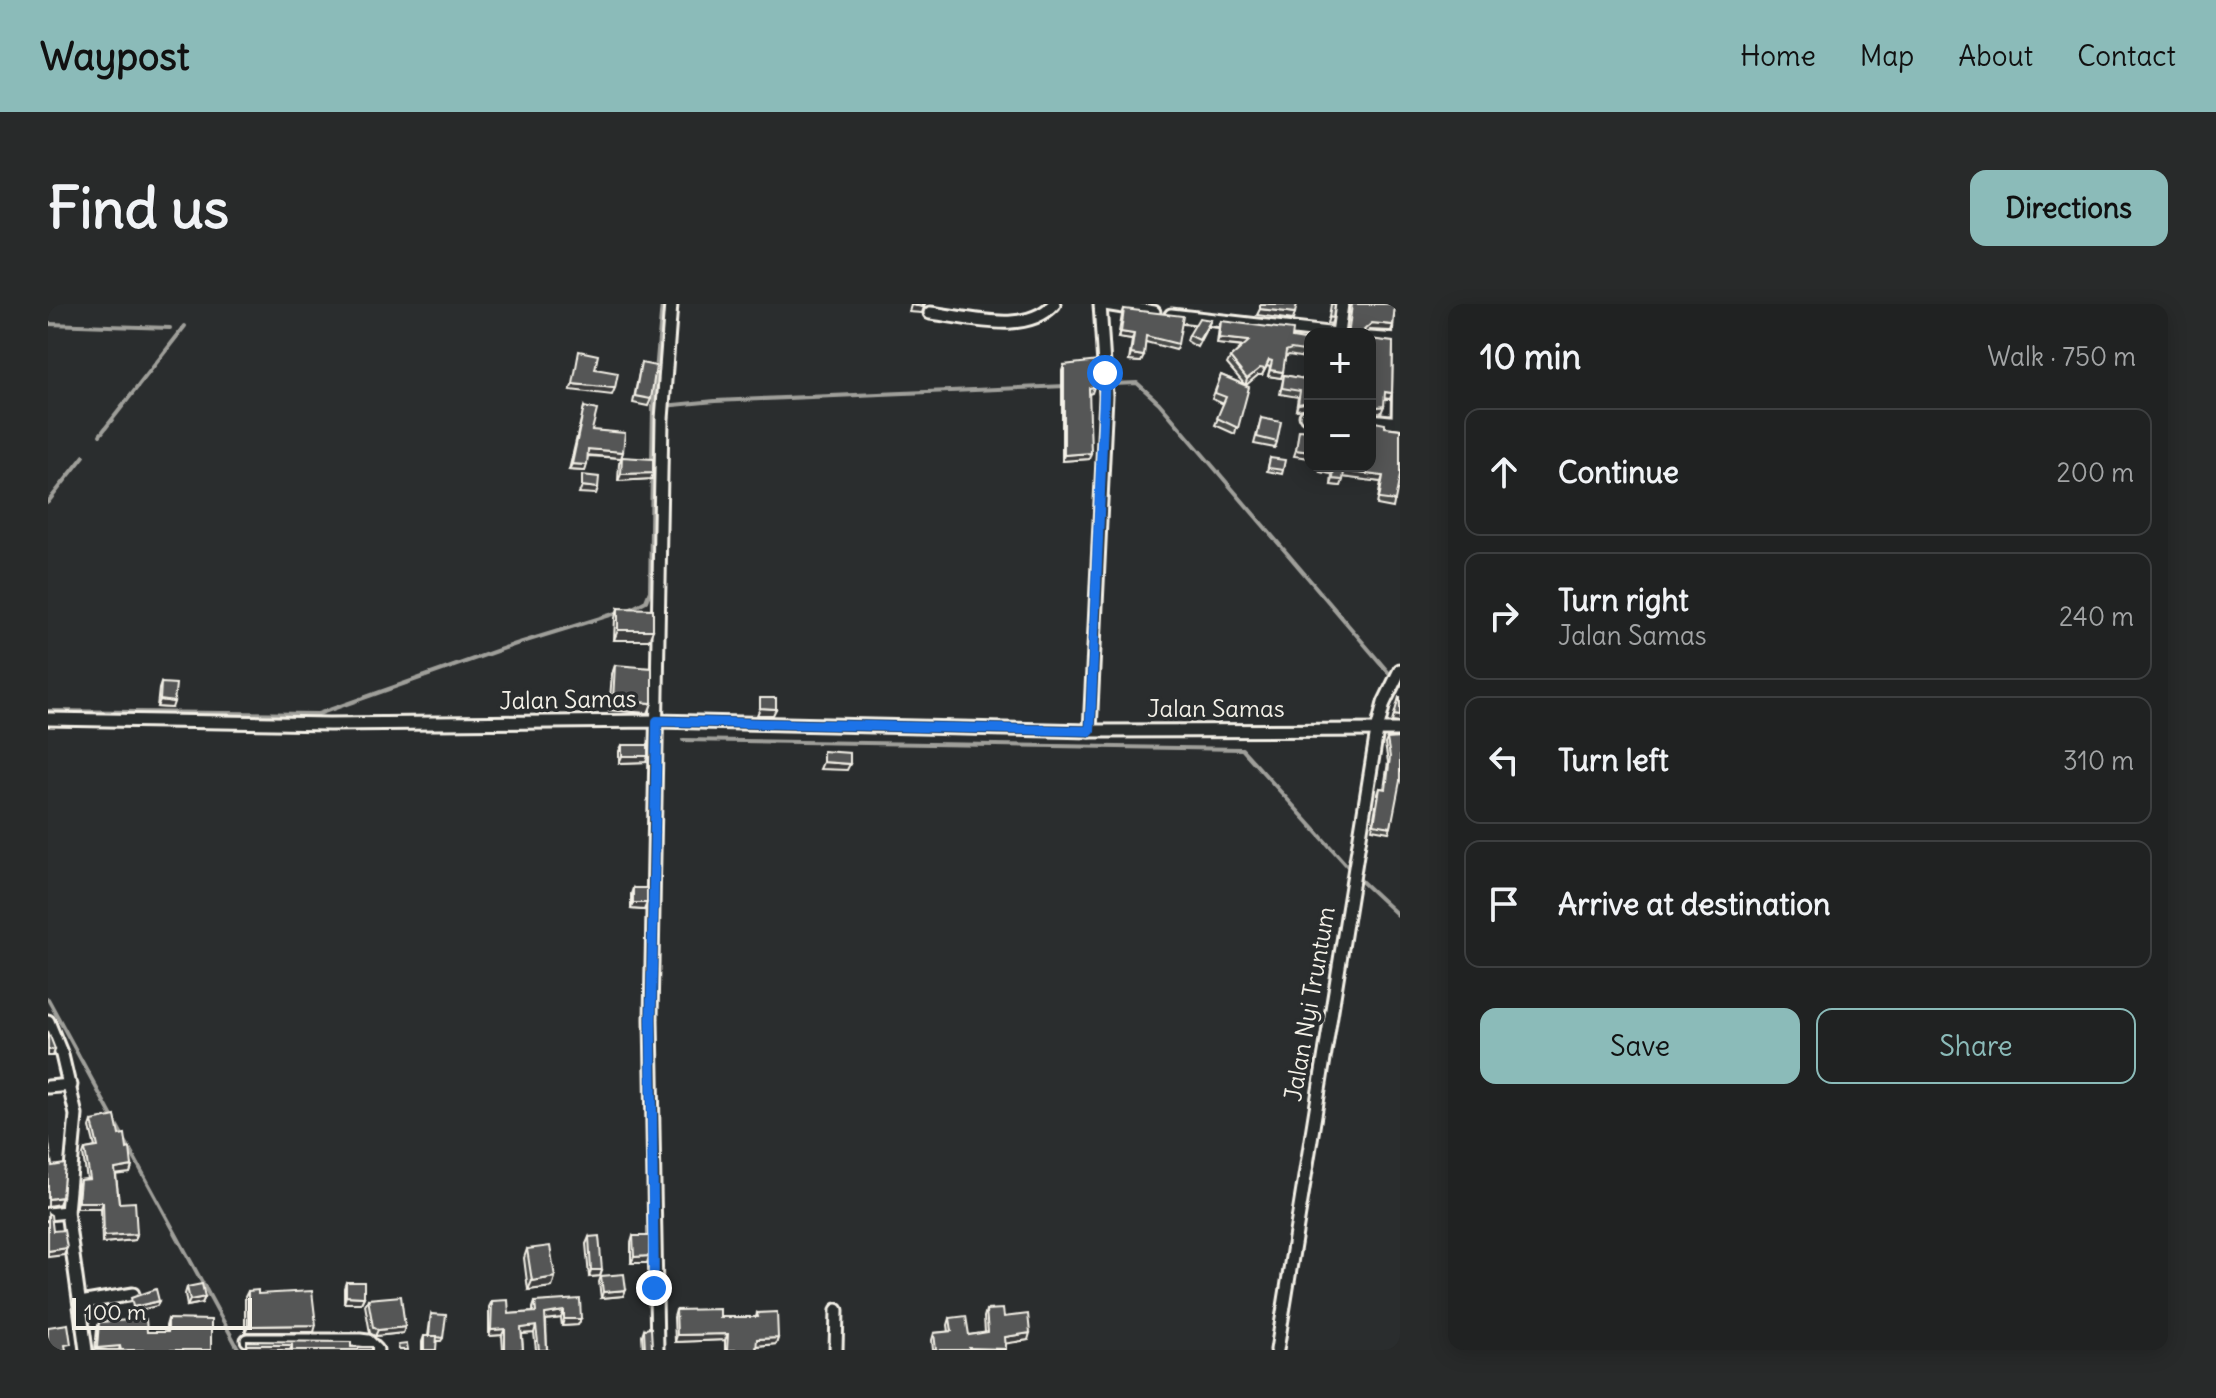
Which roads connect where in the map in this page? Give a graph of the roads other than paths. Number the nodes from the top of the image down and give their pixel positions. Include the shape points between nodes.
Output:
1 (671, 304) edge
2 (1054, 304) edge
3 (1102, 304) edge
4 (1342, 304) edge
5 (1400, 311) edge
6 (930, 313) dead end
7 (1339, 328) edge
8 (1304, 330) edge
9 (1376, 338) edge
10 (1398, 340) junction
11 (1376, 421) edge
12 (1399, 423) edge
13 (1400, 670) edge
14 (48, 719) edge
15 (657, 721) junction
16 (1400, 730) edge
17 (1090, 731) junction
18 (1377, 731) junction
19 (48, 1021) edge
20 (71, 1085) junction
21 (48, 1087) edge
22 (67, 1212) junction
23 (48, 1214) edge
24 (133, 1294) edge
25 (80, 1303) junction
26 (837, 1310) dead end
27 (247, 1340) edge
28 (86, 1350) edge
29 (377, 1350) edge
30 (657, 1350) edge
31 (836, 1350) edge
32 (1277, 1350) edge

1 - 15 street via 662,419
2 - 6 street via 1040,317 1017,322
3 - 8 street
3 - 17 street via 1106,396
4 - 7 street
5 - 10 street
9 - 10 street
10 - 12 street
11 - 12 street
13 - 18 street, Jalan Nyi Truntum
14 - 15 street, Jalan Samas via 329,724
15 - 17 street, Jalan Samas
15 - 30 street via 651,1034
16 - 18 street, Jalan Samas
17 - 18 street, Jalan Samas
18 - 32 street, Jalan Nyi Truntum
19 - 20 street
20 - 21 street
20 - 22 street via 76,1130
22 - 23 street
22 - 25 street
24 - 25 street
25 - 28 street
26 - 31 street
27 - 29 street via 360,1340

